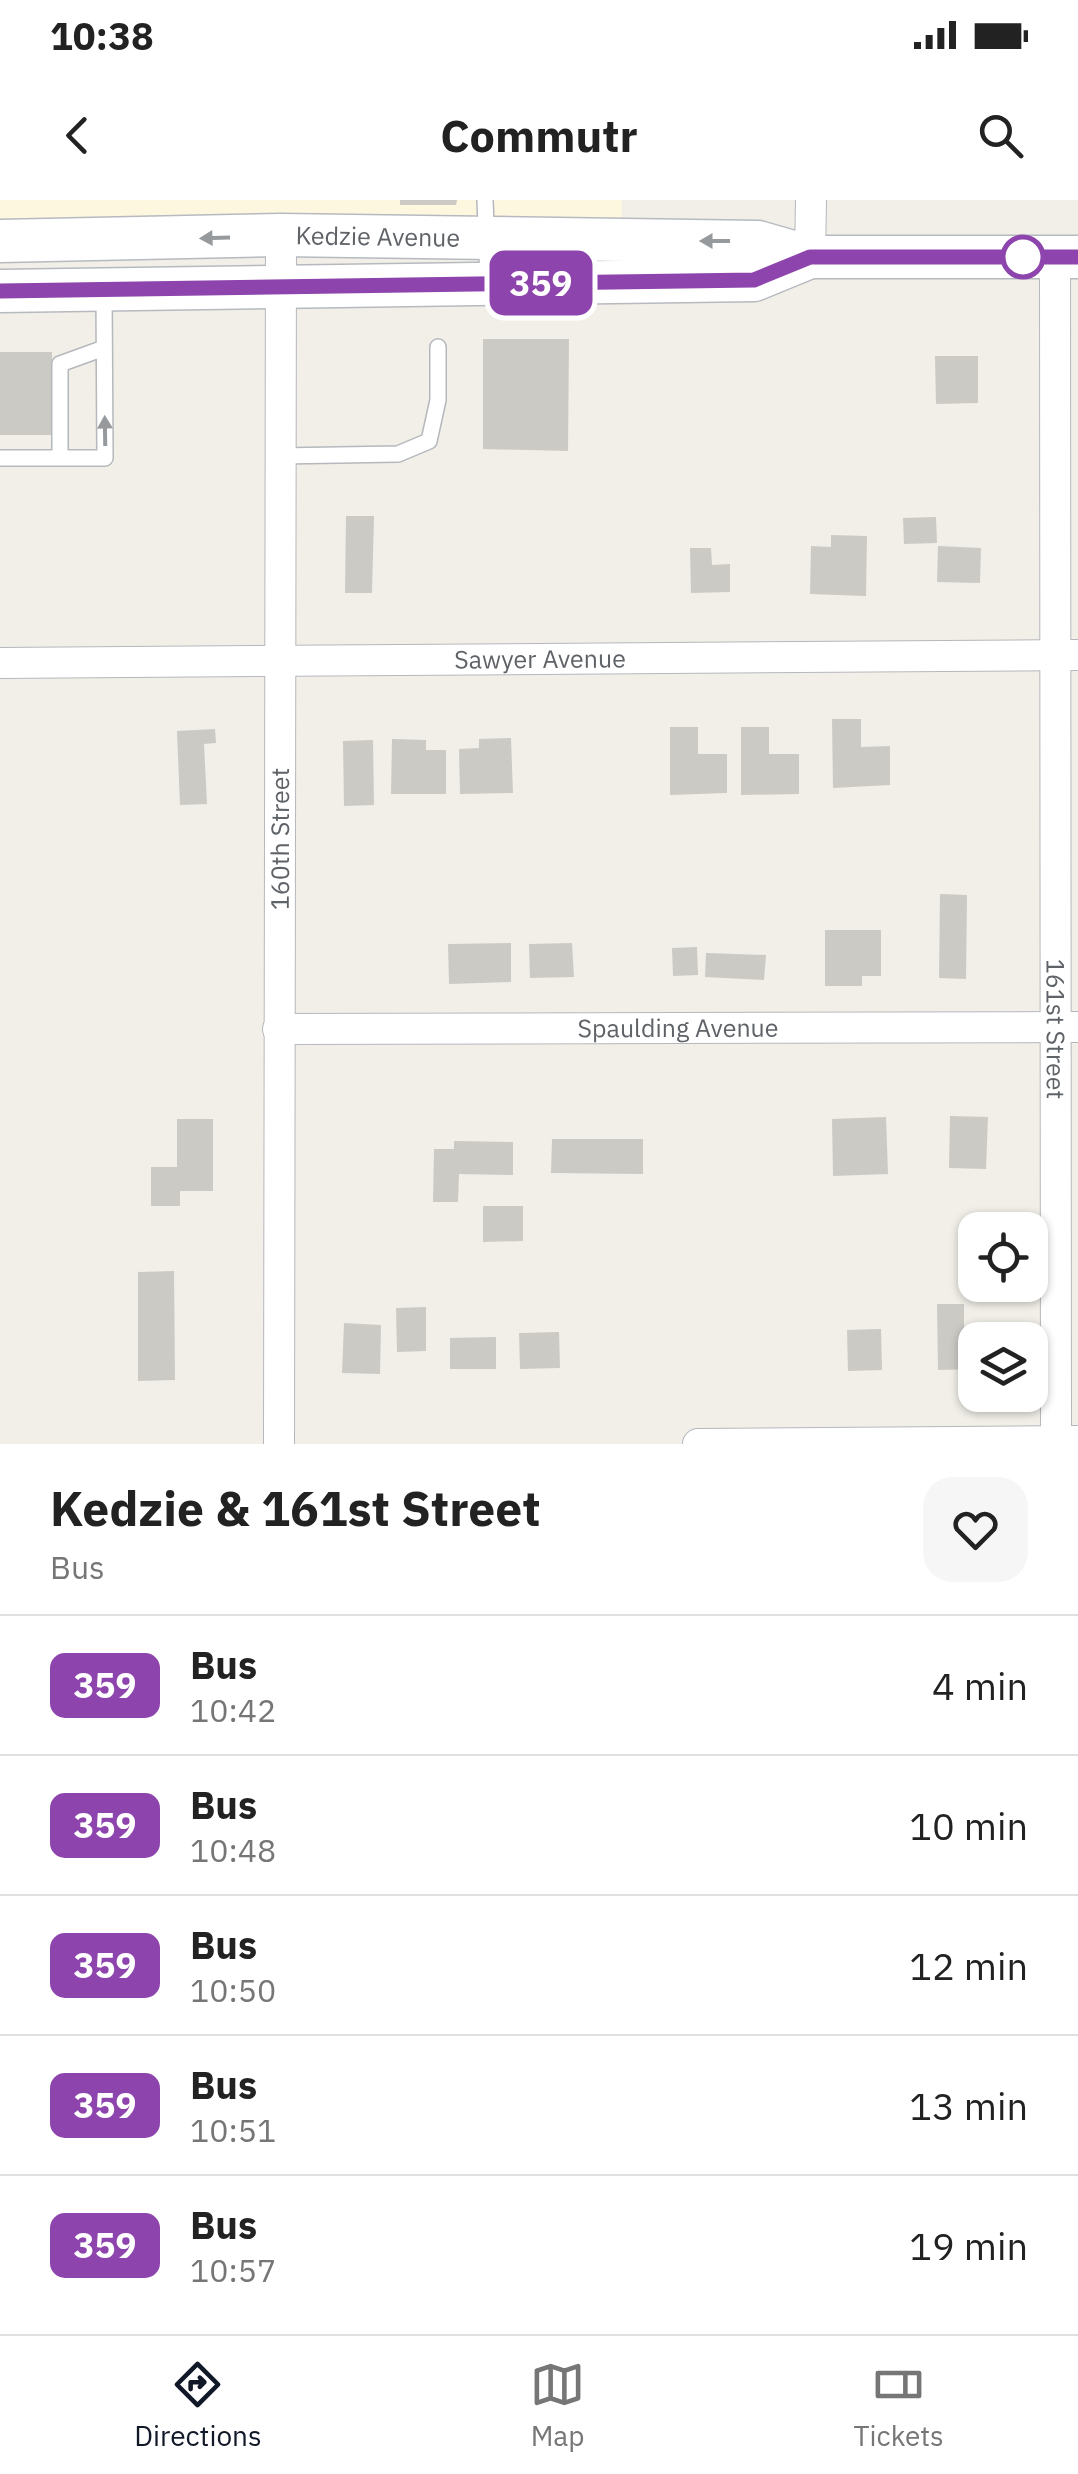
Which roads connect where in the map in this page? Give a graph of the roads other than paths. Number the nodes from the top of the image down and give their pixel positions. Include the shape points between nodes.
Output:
1 (811, 200) edge
2 (486, 220) edge
3 (281, 235) junction
4 (0, 242) edge
5 (810, 257) junction
6 (1066, 257) edge
7 (488, 284) junction
8 (280, 287) junction
9 (104, 290) junction
10 (0, 291) edge
11 (438, 347) dead end
12 (104, 348) junction
13 (279, 456) junction
14 (2, 458) edge
15 (60, 458) junction
16 (1068, 655) edge
17 (278, 661) junction
18 (0, 663) edge
19 (1066, 1028) edge
20 (278, 1030) junction
21 (1064, 1442) edge
22 (280, 1444) edge
23 (698, 1444) edge

1 - 5 street
2 - 3 main road, Kedzie Avenue
5 -> 2 main road, Kedzie Avenue via 758,242
2 - 7 lane
3 -> 4 main road, Kedzie Avenue
3 - 8 street, 160th Street
5 - 6 main road, Kedzie Avenue
5 - 7 main road, Kedzie Avenue via 754,280
6 - 16 street, 161st Street
7 - 8 main road, Kedzie Avenue
8 - 9 main road, Kedzie Avenue
8 - 13 street, 160th Street
9 - 10 main road, Kedzie Avenue
9 - 12 lane
11 - 13 lane via 438,400 429,441 398,454
12 - 15 lane via 60,364
15 -> 12 lane via 105,458
13 - 17 street, 160th Street
14 - 15 lane
16 - 17 street, Sawyer Avenue
16 - 19 street, 161st Street
17 - 18 street, Sawyer Avenue
17 - 20 street, 160th Street
19 - 20 street, Spaulding Avenue
19 - 21 street, 161st Street
20 - 22 street, 160th Street
21 - 23 street

